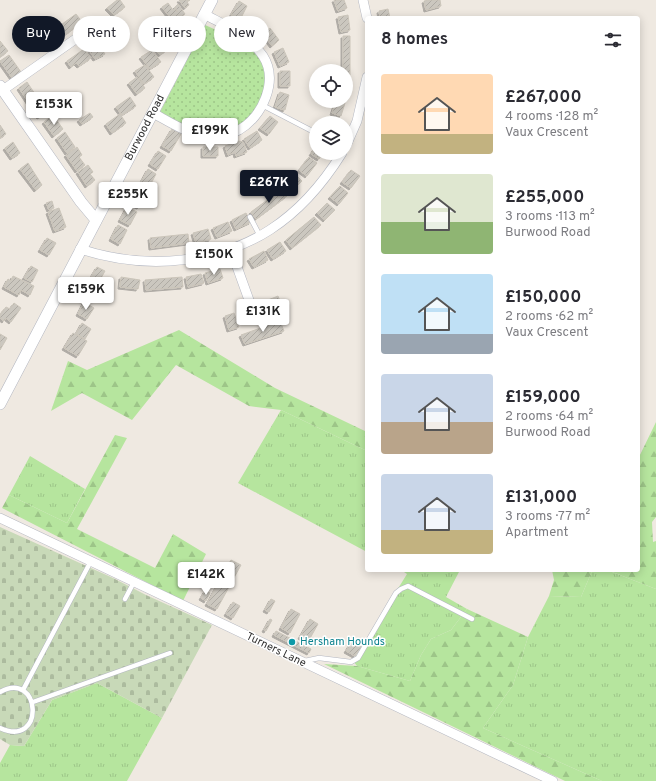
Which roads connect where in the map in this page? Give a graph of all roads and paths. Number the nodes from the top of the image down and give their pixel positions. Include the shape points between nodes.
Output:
1 (212, 0) edge
2 (363, 0) edge
3 (204, 14) junction
4 (367, 16) edge
5 (73, 41) edge
6 (365, 87) edge
7 (1, 88) edge
8 (262, 105) junction
9 (153, 113) junction
10 (309, 129) edge
11 (353, 131) edge
12 (337, 160) edge
13 (250, 217) dead end
14 (96, 220) junction
15 (260, 236) junction
16 (80, 249) junction
17 (230, 250) junction
18 (254, 314) dead end
19 (0, 404) edge
20 (0, 518) edge
21 (91, 561) junction
22 (134, 582) junction
23 (125, 599) dead end
24 (472, 619) dead end
25 (170, 653) dead end
26 (301, 662) junction
27 (23, 690) junction
28 (0, 692) edge
29 (33, 702) junction
30 (0, 728) edge
31 (553, 781) edge

1 - 3 street, Burwood Road
2 - 4 street
3 - 8 street via 243,35 254,44 264,58 269,72 269,86
3 - 9 street, Burwood Road
5 - 7 street
6 - 11 street via 358,121
7 - 14 street
8 - 9 street via 256,115 238,131 219,136 194,133
8 - 10 lane
9 - 14 street, Burwood Road
12 - 15 street via 292,215
13 - 15 lane
14 - 16 street, Burwood Road
15 - 17 street
16 - 17 street via 110,259 141,262 193,259
16 - 19 street, Burwood Road
17 - 18 street
20 - 21 street, Turners Lane
21 - 22 street, Turners Lane
21 - 27 lane
22 - 23 lane
22 - 26 street, Turners Lane
24 - 26 lane via 408,586 396,593 358,658 351,662 319,658
25 - 29 lane
26 - 31 street, Turners Lane
27 - 28 lane via 12,688
27 - 29 lane
29 - 30 lane via 33,718 22,729 15,731

